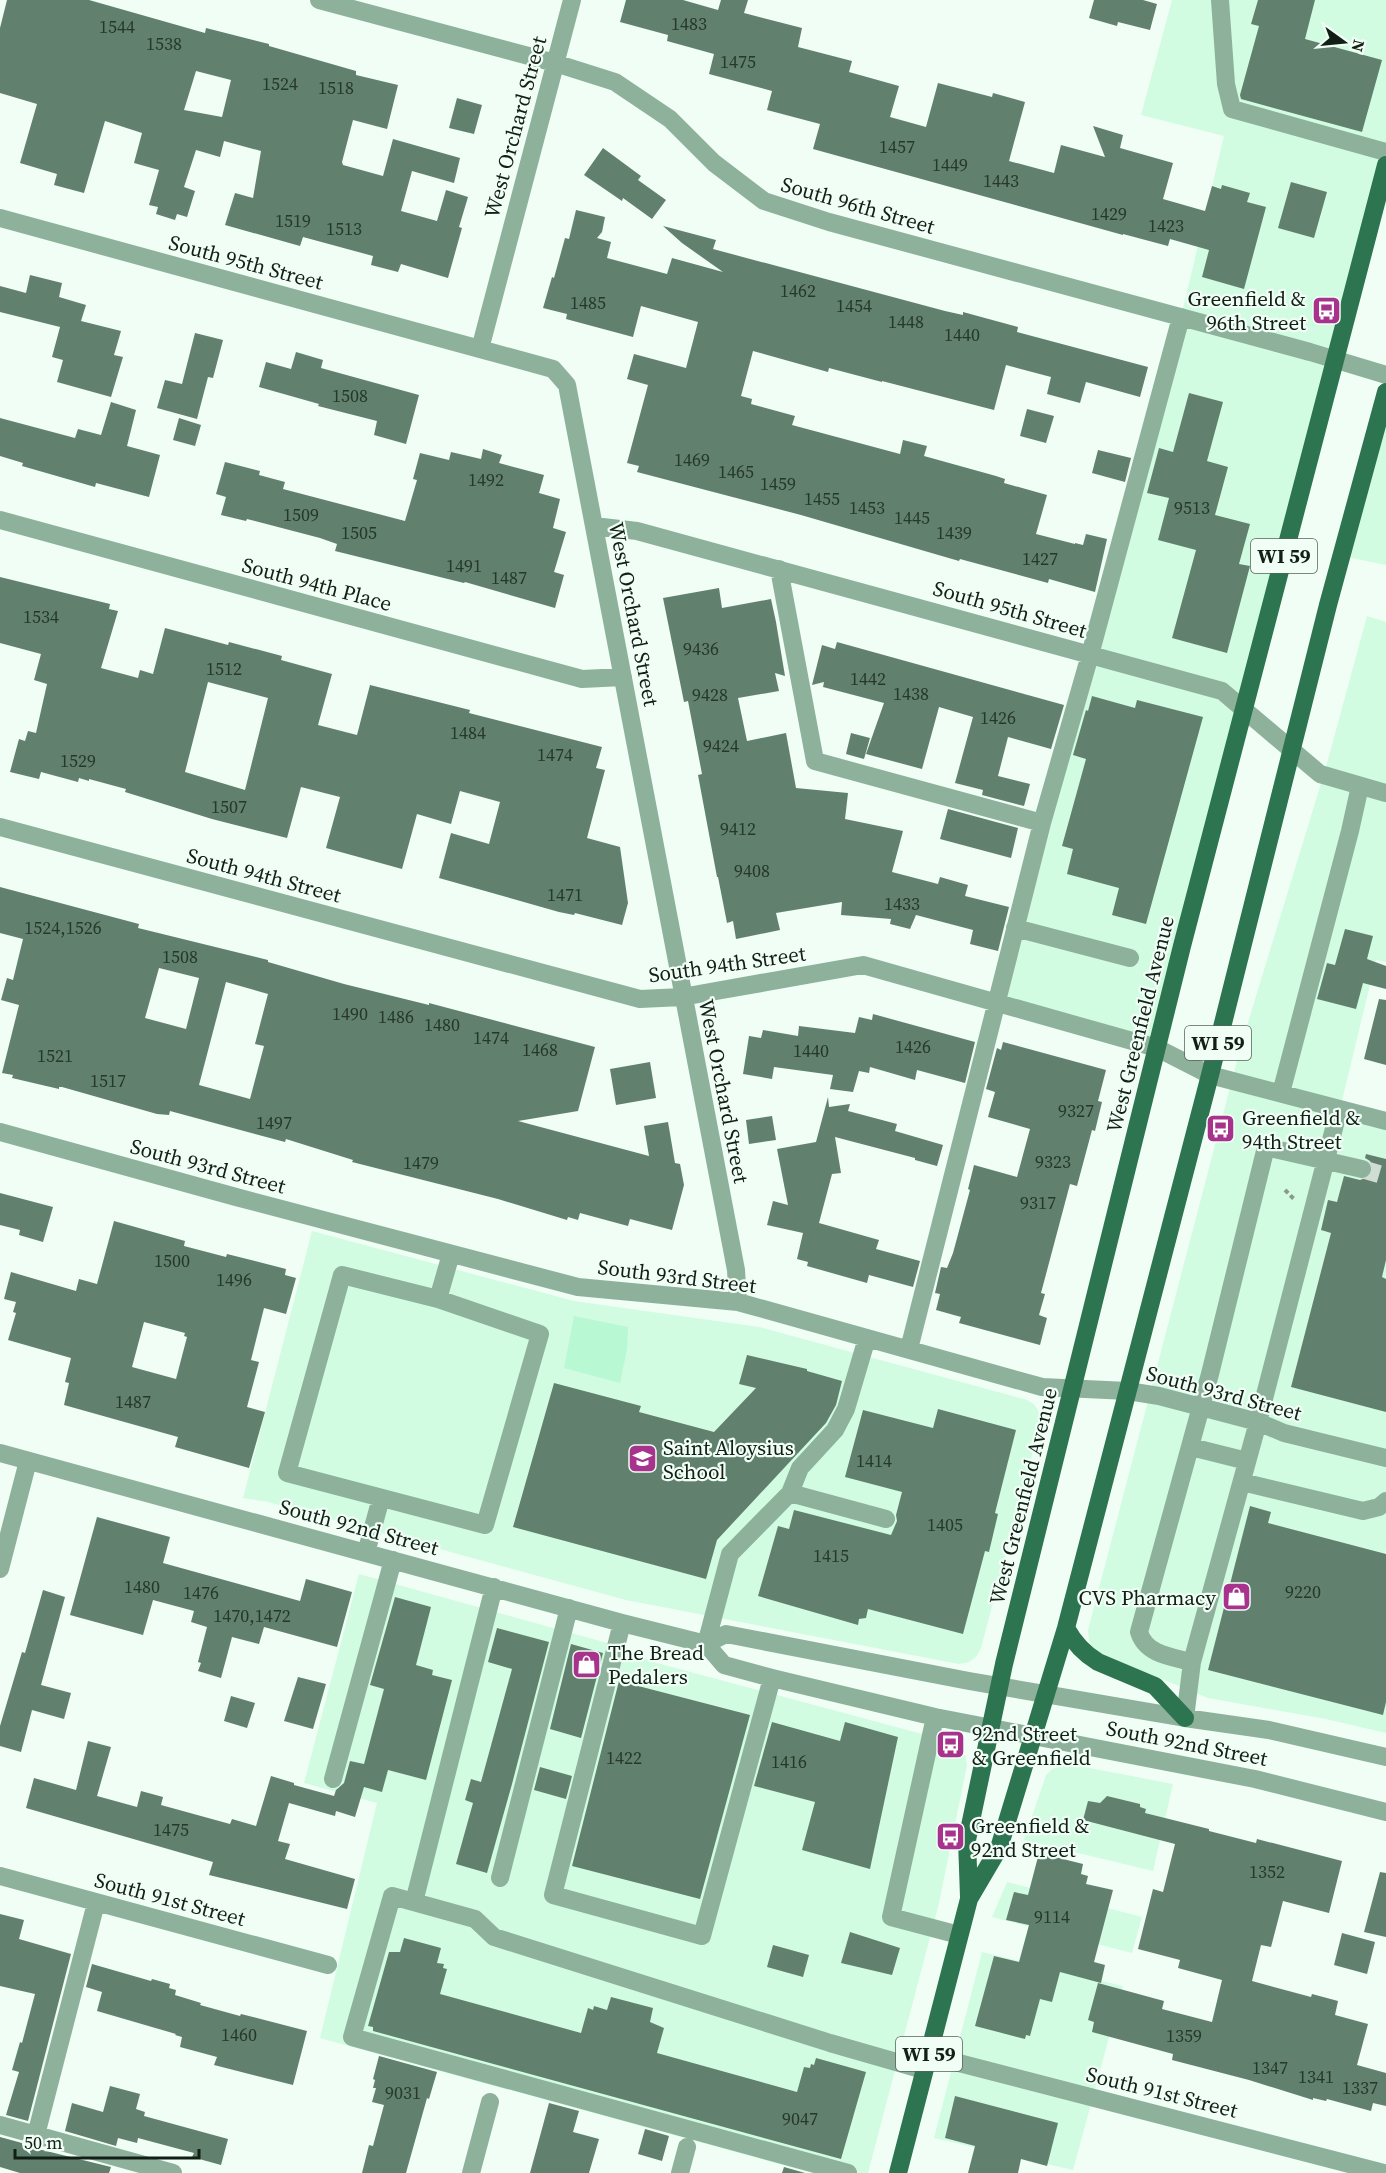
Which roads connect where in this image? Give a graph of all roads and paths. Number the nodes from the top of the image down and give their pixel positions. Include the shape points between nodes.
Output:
1 (319, 0) edge
2 (572, 0) edge
3 (1220, 0) edge
4 (555, 63) junction
5 (1386, 152) edge
6 (1386, 165) edge
7 (0, 218) edge
8 (1181, 317) junction
9 (480, 349) junction
10 (1336, 359) junction
11 (1386, 375) edge
12 (1386, 392) edge
13 (0, 520) edge
14 (594, 526) junction
15 (779, 569) junction
16 (1090, 655) junction
17 (623, 677) junction
18 (1244, 711) junction
19 (1292, 750) junction
20 (1360, 786) junction
21 (1386, 793) edge
22 (1042, 823) junction
23 (0, 827) edge
24 (1015, 928) junction
25 (1130, 958) dead end
26 (682, 997) junction
27 (995, 1003) junction
28 (1157, 1048) junction
29 (1210, 1074) junction
30 (1281, 1093) junction
31 (1340, 1109) junction
32 (1386, 1121) edge
33 (0, 1132) edge
34 (1325, 1162) junction
35 (1362, 1170) tunnel mouth
36 (451, 1254) junction
37 (438, 1299) junction
38 (738, 1302) junction
39 (867, 1338) junction
40 (909, 1349) junction
41 (1073, 1390) junction
42 (1128, 1391) junction
43 (1201, 1407) junction
44 (1258, 1422) junction
45 (1191, 1447) junction
46 (0, 1453) edge
47 (1386, 1458) edge
48 (28, 1461) junction
49 (1247, 1461) junction
50 (1242, 1482) junction
51 (790, 1493) junction
52 (381, 1498) junction
53 (1386, 1501) edge
54 (886, 1519) dead end
55 (366, 1553) junction
56 (393, 1560) junction
57 (0, 1569) edge
58 (494, 1587) junction
59 (569, 1608) junction
60 (622, 1623) junction
61 (1066, 1628) junction
62 (706, 1644) junction
63 (1192, 1662) junction
64 (772, 1678) junction
65 (1000, 1686) junction
66 (1047, 1694) junction
67 (935, 1717) junction
68 (1185, 1718) junction
69 (991, 1727) junction
70 (1034, 1735) junction
71 (1386, 1757) edge
72 (333, 1779) dead end
73 (1386, 1812) edge
74 (0, 1876) edge
75 (500, 1878) dead end
76 (969, 1899) junction
77 (414, 1902) junction
78 (96, 1903) junction
79 (959, 1935) junction
80 (328, 1965) dead end
81 (926, 2063) junction
82 (490, 2102) dead end
83 (0, 2125) edge
84 (36, 2135) junction
85 (687, 2147) dead end
86 (172, 2173) edge
87 (471, 2173) edge
88 (680, 2173) edge
89 (848, 2173) edge
90 (898, 2173) edge
91 (1384, 2173) edge

1 - 4 street, South 96th Street
2 - 4 street, West Orchard Street
3 - 5 street via 1226,84 1232,109
4 - 8 street, South 96th Street via 615,82 670,119 714,164 764,201
4 - 9 street, West Orchard Street
6 - 10 main road, West Greenfield Avenue / WI 59
7 - 9 street, South 95th Street
8 - 10 street, South 96th Street
8 - 16 street
9 - 14 street, West Orchard Street via 554,369 567,385
10 - 11 street, South 96th Street
10 - 18 main road, West Greenfield Avenue / WI 59
12 - 19 main road, West Greenfield Avenue / WI 59
13 - 17 street, South 94th Place via 582,680
14 - 15 street, South 95th Street via 637,531
14 - 17 street, West Orchard Street
15 - 16 street, South 95th Street
15 - 22 street via 815,761
16 - 18 street, South 95th Street via 1222,691
16 - 22 street
17 - 26 street, West Orchard Street
18 - 19 street, South 95th Street
18 - 28 main road, West Greenfield Avenue / WI 59
19 - 20 street, South 95th Street via 1320,774
19 - 29 main road, West Greenfield Avenue / WI 59
20 - 21 street, South 95th Street
20 - 30 street
22 - 24 street
23 - 26 street, South 94th Street via 639,999
24 - 25 street
24 - 27 street
26 - 27 street, South 94th Street via 863,965
26 - 38 street, West Orchard Street via 736,1270
27 - 28 street, South 94th Street
27 - 40 street
28 - 29 street, South 94th Street
28 - 41 main road, West Greenfield Avenue / WI 59
29 - 30 street, South 94th Street
29 - 42 main road, West Greenfield Avenue / WI 59
30 - 31 street, South 94th Street
31 - 32 street, South 94th Street
31 - 34 street
33 - 36 street, South 93rd Street
34 - 35 street
34 - 43 street via 1266,1147
34 - 44 street
36 - 37 street
36 - 38 street, South 93rd Street via 578,1287
37 - 52 street via 342,1275 287,1473
37 - 52 street via 540,1334 537,1346 485,1525
38 - 39 street, South 93rd Street
39 - 40 street, South 93rd Street
39 - 51 street via 846,1409 835,1430 800,1468
40 - 41 street, South 93rd Street via 1042,1387
41 - 42 street, South 93rd Street
41 - 65 main road, West Greenfield Avenue / WI 59
42 - 43 street, South 93rd Street
42 - 61 main road, West Greenfield Avenue / WI 59
43 - 44 street, South 93rd Street
43 - 45 street
44 - 47 street, South 93rd Street
44 - 49 street
45 - 49 street
45 - 63 street via 1139,1632 1148,1648
46 - 48 street, South 92nd Street
48 - 55 street, South 92nd Street
48 - 57 street
49 - 50 street
50 - 53 street via 1363,1511 1379,1508
50 - 63 street
51 - 54 street
51 - 62 street via 730,1554
52 - 55 street
55 - 56 street, South 92nd Street
56 - 58 street, South 92nd Street
56 - 72 street
58 - 59 street, South 92nd Street
58 - 77 street
59 - 60 street, South 92nd Street
59 - 75 street
60 - 62 street, South 92nd Street
60 - 64 street via 553,1895 702,1936
61 - 66 main road, West Greenfield Avenue / WI 59
61 - 68 main road via 1074,1643 1090,1657 1155,1686
62 - 64 street, South 92nd Street via 724,1665
62 - 65 street, South 92nd Street via 726,1634
63 - 68 street
64 - 67 street, South 92nd Street
65 - 66 street, South 92nd Street
65 - 69 main road, West Greenfield Avenue / WI 59
66 - 68 street, South 92nd Street
66 - 70 main road, West Greenfield Avenue / WI 59
67 - 69 street, South 92nd Street
67 - 79 street via 891,1917
68 - 71 street, South 92nd Street via 1269,1730
69 - 70 street, South 92nd Street
69 - 76 main road, West Greenfield Avenue / WI 59 via 968,1839
70 - 73 street, South 92nd Street via 1255,1779
70 - 76 main road, West Greenfield Avenue / WI 59 via 999,1848
74 - 78 street, South 91st Street
76 - 79 main road, West Greenfield Avenue / WI 59
77 - 81 street, South 91st Street via 475,1919 494,1938 818,2039
77 - 89 street, South 91st Street via 392,1896 352,2037
78 - 80 street, South 91st Street
78 - 84 street
79 - 81 main road, West Greenfield Avenue / WI 59
81 - 90 main road, West Greenfield Avenue / WI 59
81 - 91 street, South 91st Street
82 - 87 street
83 - 84 street
84 - 86 street
85 - 88 street

